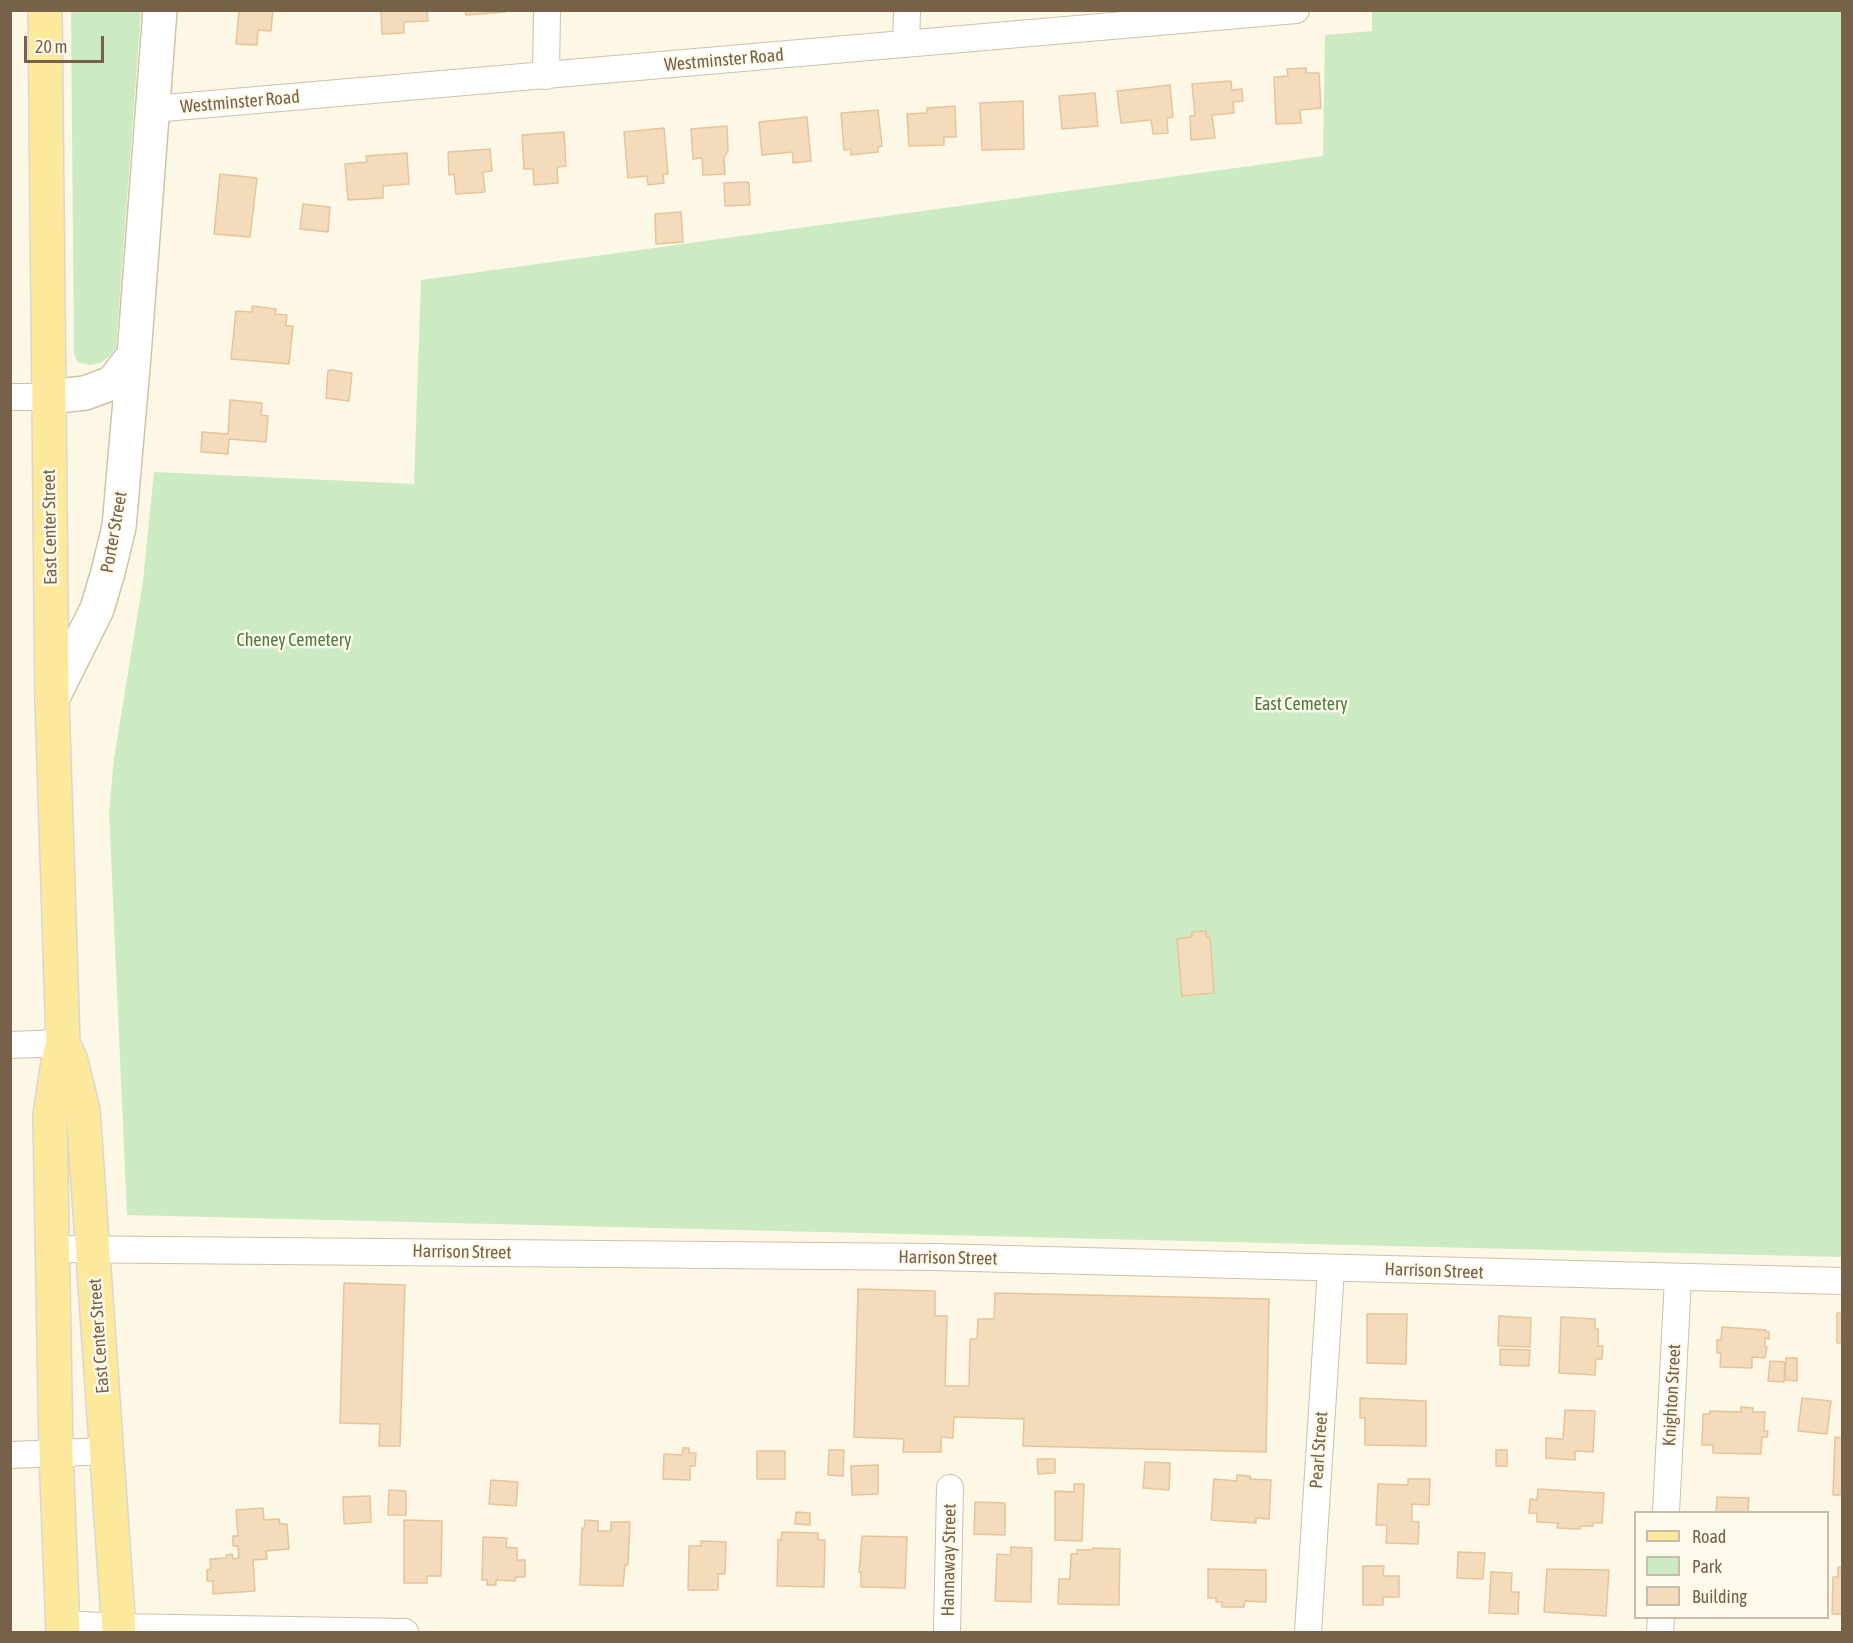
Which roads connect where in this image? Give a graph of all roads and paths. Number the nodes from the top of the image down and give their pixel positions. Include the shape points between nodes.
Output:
1 (45, 10) edge
2 (160, 10) edge
3 (547, 10) edge
4 (907, 10) edge
5 (1296, 10) edge
6 (906, 44) junction
7 (546, 76) junction
8 (153, 109) junction
9 (134, 355) junction
10 (49, 397) junction
11 (10, 398) edge
12 (52, 699) junction
13 (63, 1043) junction
14 (10, 1045) edge
15 (53, 1249) junction
16 (92, 1250) junction
17 (1331, 1268) junction
18 (1678, 1278) junction
19 (1842, 1281) edge
20 (107, 1451) junction
21 (56, 1454) junction
22 (10, 1455) edge
23 (950, 1488) dead end
24 (1666, 1511) edge
25 (62, 1628) edge
26 (119, 1630) edge
27 (405, 1632) edge
28 (947, 1632) edge
29 (1308, 1632) edge

1 - 10 main road, East Center Street
2 - 8 street, Porter Street
3 - 7 street
4 - 6 street
5 - 6 street, Westminster Road
6 - 7 street, Westminster Road
7 - 8 street, Westminster Road
8 - 9 street, Porter Street
9 - 10 street via 112,383 85,393
9 - 12 street, Porter Street via 119,527 97,609
10 - 11 street
10 - 12 main road, East Center Street
12 - 13 main road, East Center Street
13 - 14 street
13 - 15 main road, East Center Street via 50,1115
13 - 16 main road, East Center Street via 84,1110
15 - 16 street, Harrison Street
15 - 21 main road, East Center Street
16 - 17 street, Harrison Street via 934,1257
16 - 20 main road, East Center Street
17 - 18 street, Harrison Street
17 - 29 street, Pearl Street
18 - 19 street, Harrison Street
18 - 24 street, Knighton Street
20 - 21 street
20 - 26 main road, East Center Street
21 - 22 street
21 - 25 main road, East Center Street
23 - 28 street, Hannaway Street
25 - 26 street
26 - 27 street

